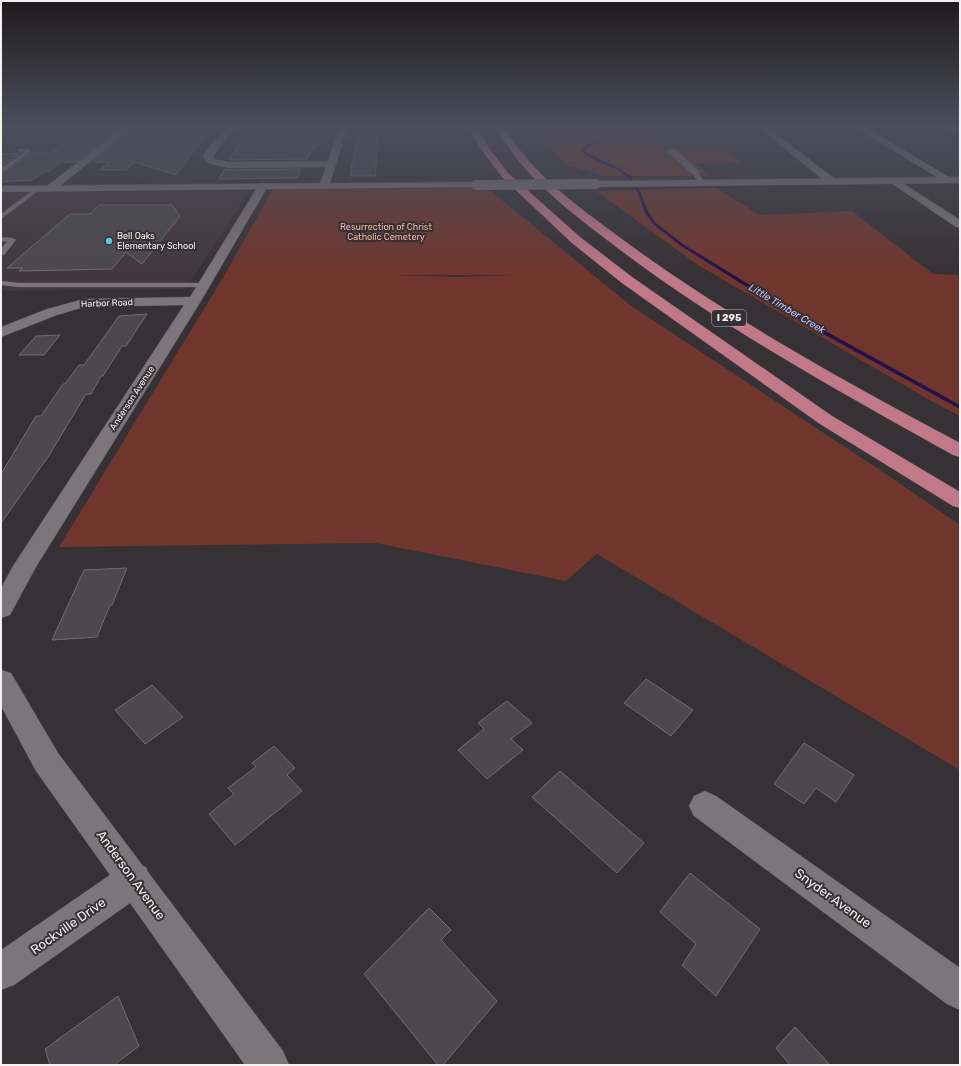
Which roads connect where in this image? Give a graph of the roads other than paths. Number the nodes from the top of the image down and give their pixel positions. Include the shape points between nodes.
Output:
1 (67, 176) edge
2 (327, 176) edge
3 (507, 176) edge
4 (538, 176) edge
5 (697, 176) edge
6 (824, 176) edge
7 (942, 176) edge
8 (949, 180) junction
9 (960, 180) edge
10 (831, 181) junction
11 (895, 181) junction
12 (701, 182) junction
13 (263, 186) junction
14 (324, 186) junction
15 (39, 188) junction
16 (51, 188) junction
17 (1, 189) edge
18 (1, 217) edge
19 (960, 225) edge
20 (1, 239) edge
21 (1, 253) edge
22 (1, 283) edge
23 (204, 285) junction
24 (194, 301) junction
25 (1, 332) edge
26 (710, 338) junction
27 (960, 451) edge
28 (960, 487) edge
29 (960, 501) edge
30 (1, 609) edge
31 (1, 681) edge
32 (705, 806) dead end
33 (134, 879) junction
34 (1, 972) edge
35 (960, 991) edge
36 (269, 1065) edge

1 - 16 street
2 - 14 street
3 - 26 highway, I 295 via 576,240
4 - 27 highway, I 295 via 633,254 711,307 787,354
5 - 12 lane
6 - 10 street
7 - 8 street
8 - 9 street
8 - 11 street
10 - 11 street
10 - 12 street
11 - 19 street
12 - 14 street, bridge
13 - 14 street
13 - 16 street
13 - 23 street, Anderson Avenue
15 - 16 street
15 - 17 street
15 - 18 lane
20 - 21 lane via 12,240
22 - 23 lane
23 - 24 street, Anderson Avenue
24 - 25 street, Harbor Road via 69,305
24 - 30 street, Anderson Avenue via 25,566
26 - 28 highway, I 295
26 - 29 highway via 826,420
31 - 33 street, Anderson Avenue via 47,762
32 - 35 street, Snyder Avenue
33 - 34 street, Rockville Drive
33 - 36 street, Anderson Avenue

